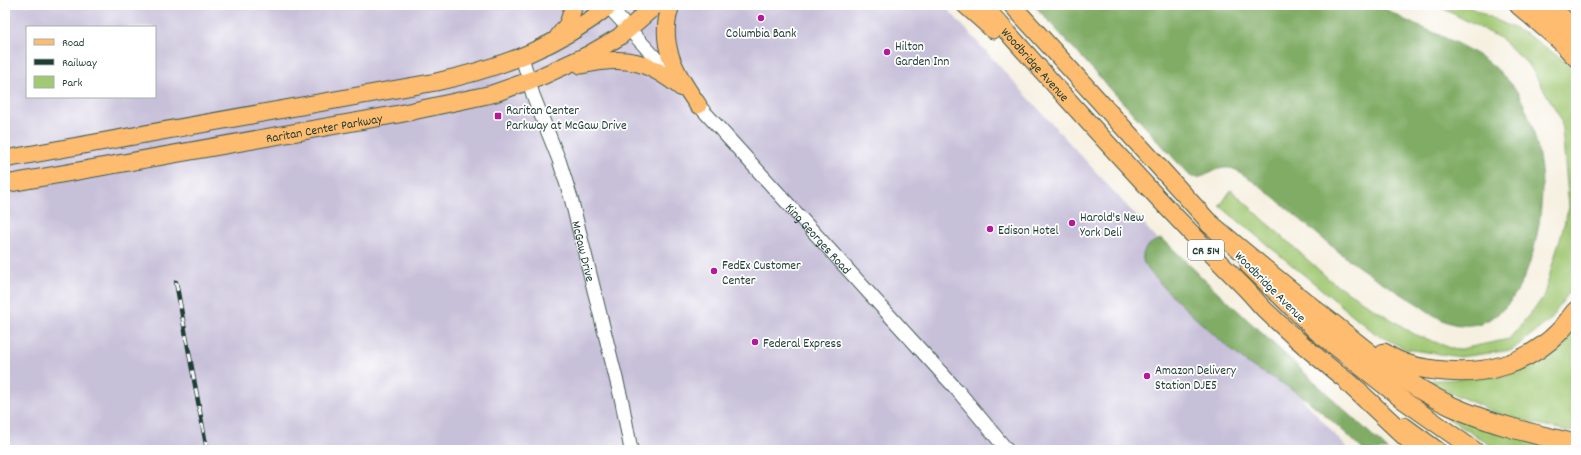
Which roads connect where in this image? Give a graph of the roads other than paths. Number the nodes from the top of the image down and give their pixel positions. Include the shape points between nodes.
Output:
1 (574, 5) edge
2 (608, 5) edge
3 (656, 5) edge
4 (671, 5) edge
5 (965, 5) edge
6 (984, 5) edge
7 (1012, 5) edge
8 (1519, 5) edge
9 (1545, 5) edge
10 (629, 29) junction
11 (1576, 33) edge
12 (552, 43) junction
13 (522, 57) junction
14 (1576, 58) edge
15 (552, 72) junction
16 (529, 82) junction
17 (682, 88) junction
18 (698, 105) junction
19 (1073, 106) junction
20 (5, 159) edge
21 (5, 184) edge
22 (1209, 223) junction
23 (1576, 311) edge
24 (1320, 314) junction
25 (1350, 383) junction
26 (1576, 443) edge
27 (631, 450) edge
28 (1006, 450) edge
29 (1420, 450) edge
30 (1437, 450) edge
31 (1474, 450) edge

1 - 12 main road via 568,24
2 - 10 street, King Georges Road
2 - 12 main road, Raritan Center Parkway via 581,26
3 - 10 main road, Raritan Center Parkway
4 - 18 main road via 665,32 667,47 681,80
5 - 19 main road
6 - 19 main road, Woodbridge Avenue / CR 514
7 - 22 main road, Woodbridge Avenue / CR 514
8 - 14 highway via 1561,40
9 - 11 highway
10 - 15 main road, Raritan Center Parkway via 599,49
10 - 17 street, King Georges Road
12 - 13 main road, Raritan Center Parkway
13 - 16 street, McGaw Drive
13 - 20 main road, Raritan Center Parkway via 486,70 436,82
15 - 16 main road, Raritan Center Parkway
15 - 17 main road via 602,61 628,60 658,70
16 - 21 main road, Raritan Center Parkway via 492,94 406,112
16 - 27 street, McGaw Drive via 571,198
17 - 18 street, King Georges Road
18 - 28 street, King Georges Road via 958,390
19 - 25 main road, Woodbridge Avenue / CR 514 via 1177,220 1265,309
22 - 24 highway
22 - 31 main road, Woodbridge Avenue / CR 514 via 1278,296 1317,332 1403,400
23 - 24 highway via 1559,332 1525,358 1509,365 1473,372 1419,369 1396,361
24 - 26 highway via 1402,377 1450,405 1501,425
25 - 29 highway
25 - 30 main road, Woodbridge Avenue / CR 514

